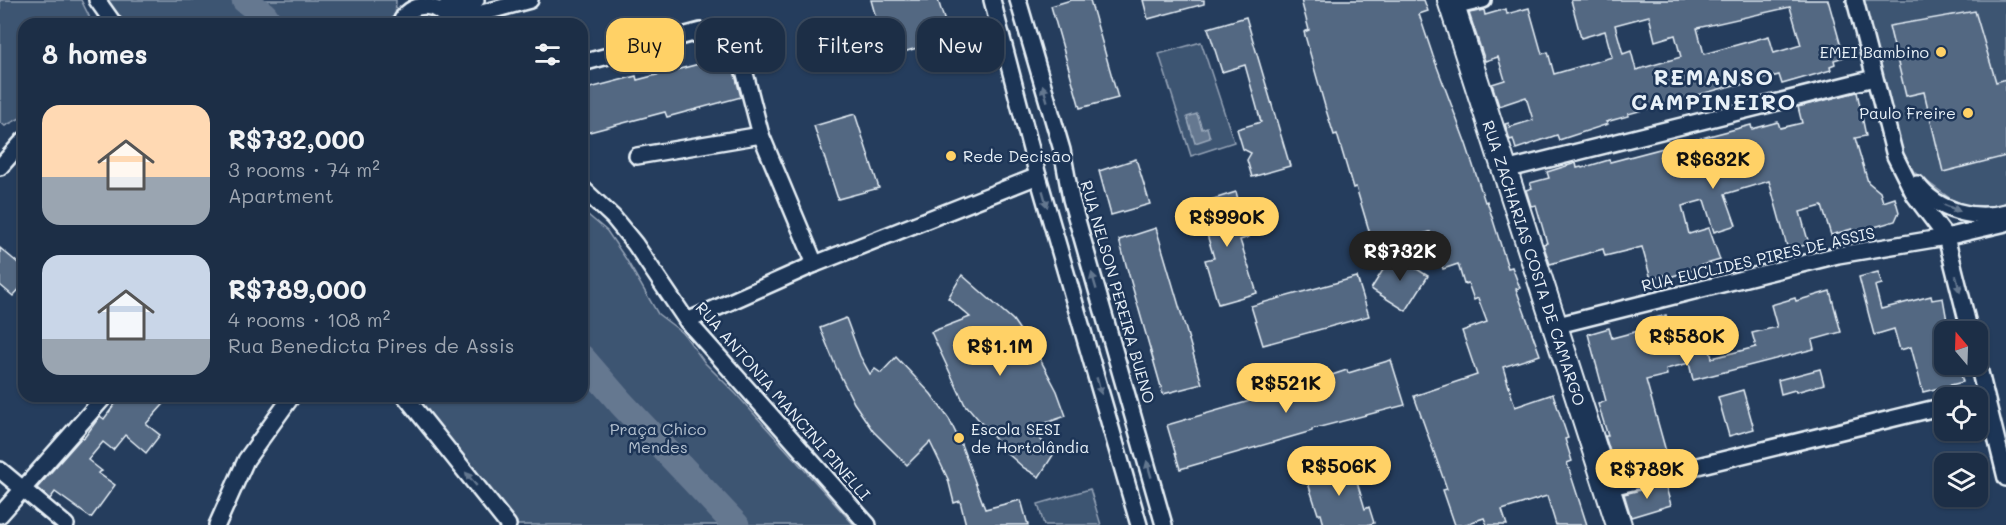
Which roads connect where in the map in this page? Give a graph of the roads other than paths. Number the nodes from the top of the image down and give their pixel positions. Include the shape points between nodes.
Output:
1 (97, 0) edge
2 (476, 0) edge
3 (530, 0) edge
4 (992, 0) edge
5 (1018, 0) edge
6 (1483, 0) edge
7 (1856, 0) edge
8 (415, 4) edge
9 (1451, 4) edge
10 (110, 18) edge
11 (404, 18) edge
12 (445, 18) edge
13 (448, 18) edge
14 (450, 18) edge
15 (588, 61) edge
16 (1874, 78) junction
17 (761, 135) junction
18 (18, 147) edge
19 (637, 156) dead end
20 (1895, 156) junction
21 (0, 167) edge
22 (1504, 170) junction
23 (1038, 176) junction
24 (588, 194) edge
25 (2001, 219) edge
26 (1946, 237) junction
27 (815, 264) junction
28 (687, 321) junction
29 (1967, 321) edge
30 (1554, 326) junction
31 (100, 402) edge
32 (288, 402) edge
33 (410, 402) edge
34 (1934, 408) edge
35 (1988, 417) edge
36 (0, 470) edge
37 (2006, 478) edge
38 (1607, 488) junction
39 (22, 491) junction
40 (0, 515) edge
41 (66, 525) edge
42 (217, 525) edge
43 (508, 525) edge
44 (868, 525) edge
45 (1138, 525) edge
46 (1164, 525) edge
47 (1619, 525) edge

1 - 10 street
2 - 13 street
3 - 14 street
4 - 23 street
46 -> 5 street, RUA NELSON PEREIRA BUENO
6 - 9 street
7 - 16 street
8 - 11 street
8 - 12 street via 432,6
9 - 22 main road, RUA ZACHARIAS COSTA DE CAMARGO
15 - 17 street via 701,32 720,33 737,44
16 - 20 street
16 - 22 street
17 - 19 street
17 - 27 street
18 - 21 street
20 -> 25 street via 1923,193 1938,203 1956,211
20 - 26 street via 1916,196
22 - 30 main road, RUA ZACHARIAS COSTA DE CAMARGO
23 - 27 street
23 -> 45 street
24 - 28 street, RUA ANTONIA MANCINI PINELLI via 628,235
25 - 26 street, RUA EUCLIDES PIRES DE ASSIS
26 -> 29 street
26 - 30 street, RUA EUCLIDES PIRES DE ASSIS via 1838,255
27 - 28 street
28 - 44 street, RUA ANTONIA MANCINI PINELLI
30 - 38 main road, RUA ZACHARIAS COSTA DE CAMARGO
31 - 39 street
32 - 42 street via 246,460
43 -> 33 street
34 - 38 street
35 - 37 street
36 - 39 street
38 - 47 main road, RUA ZACHARIAS COSTA DE CAMARGO
39 - 40 street
39 - 41 street

